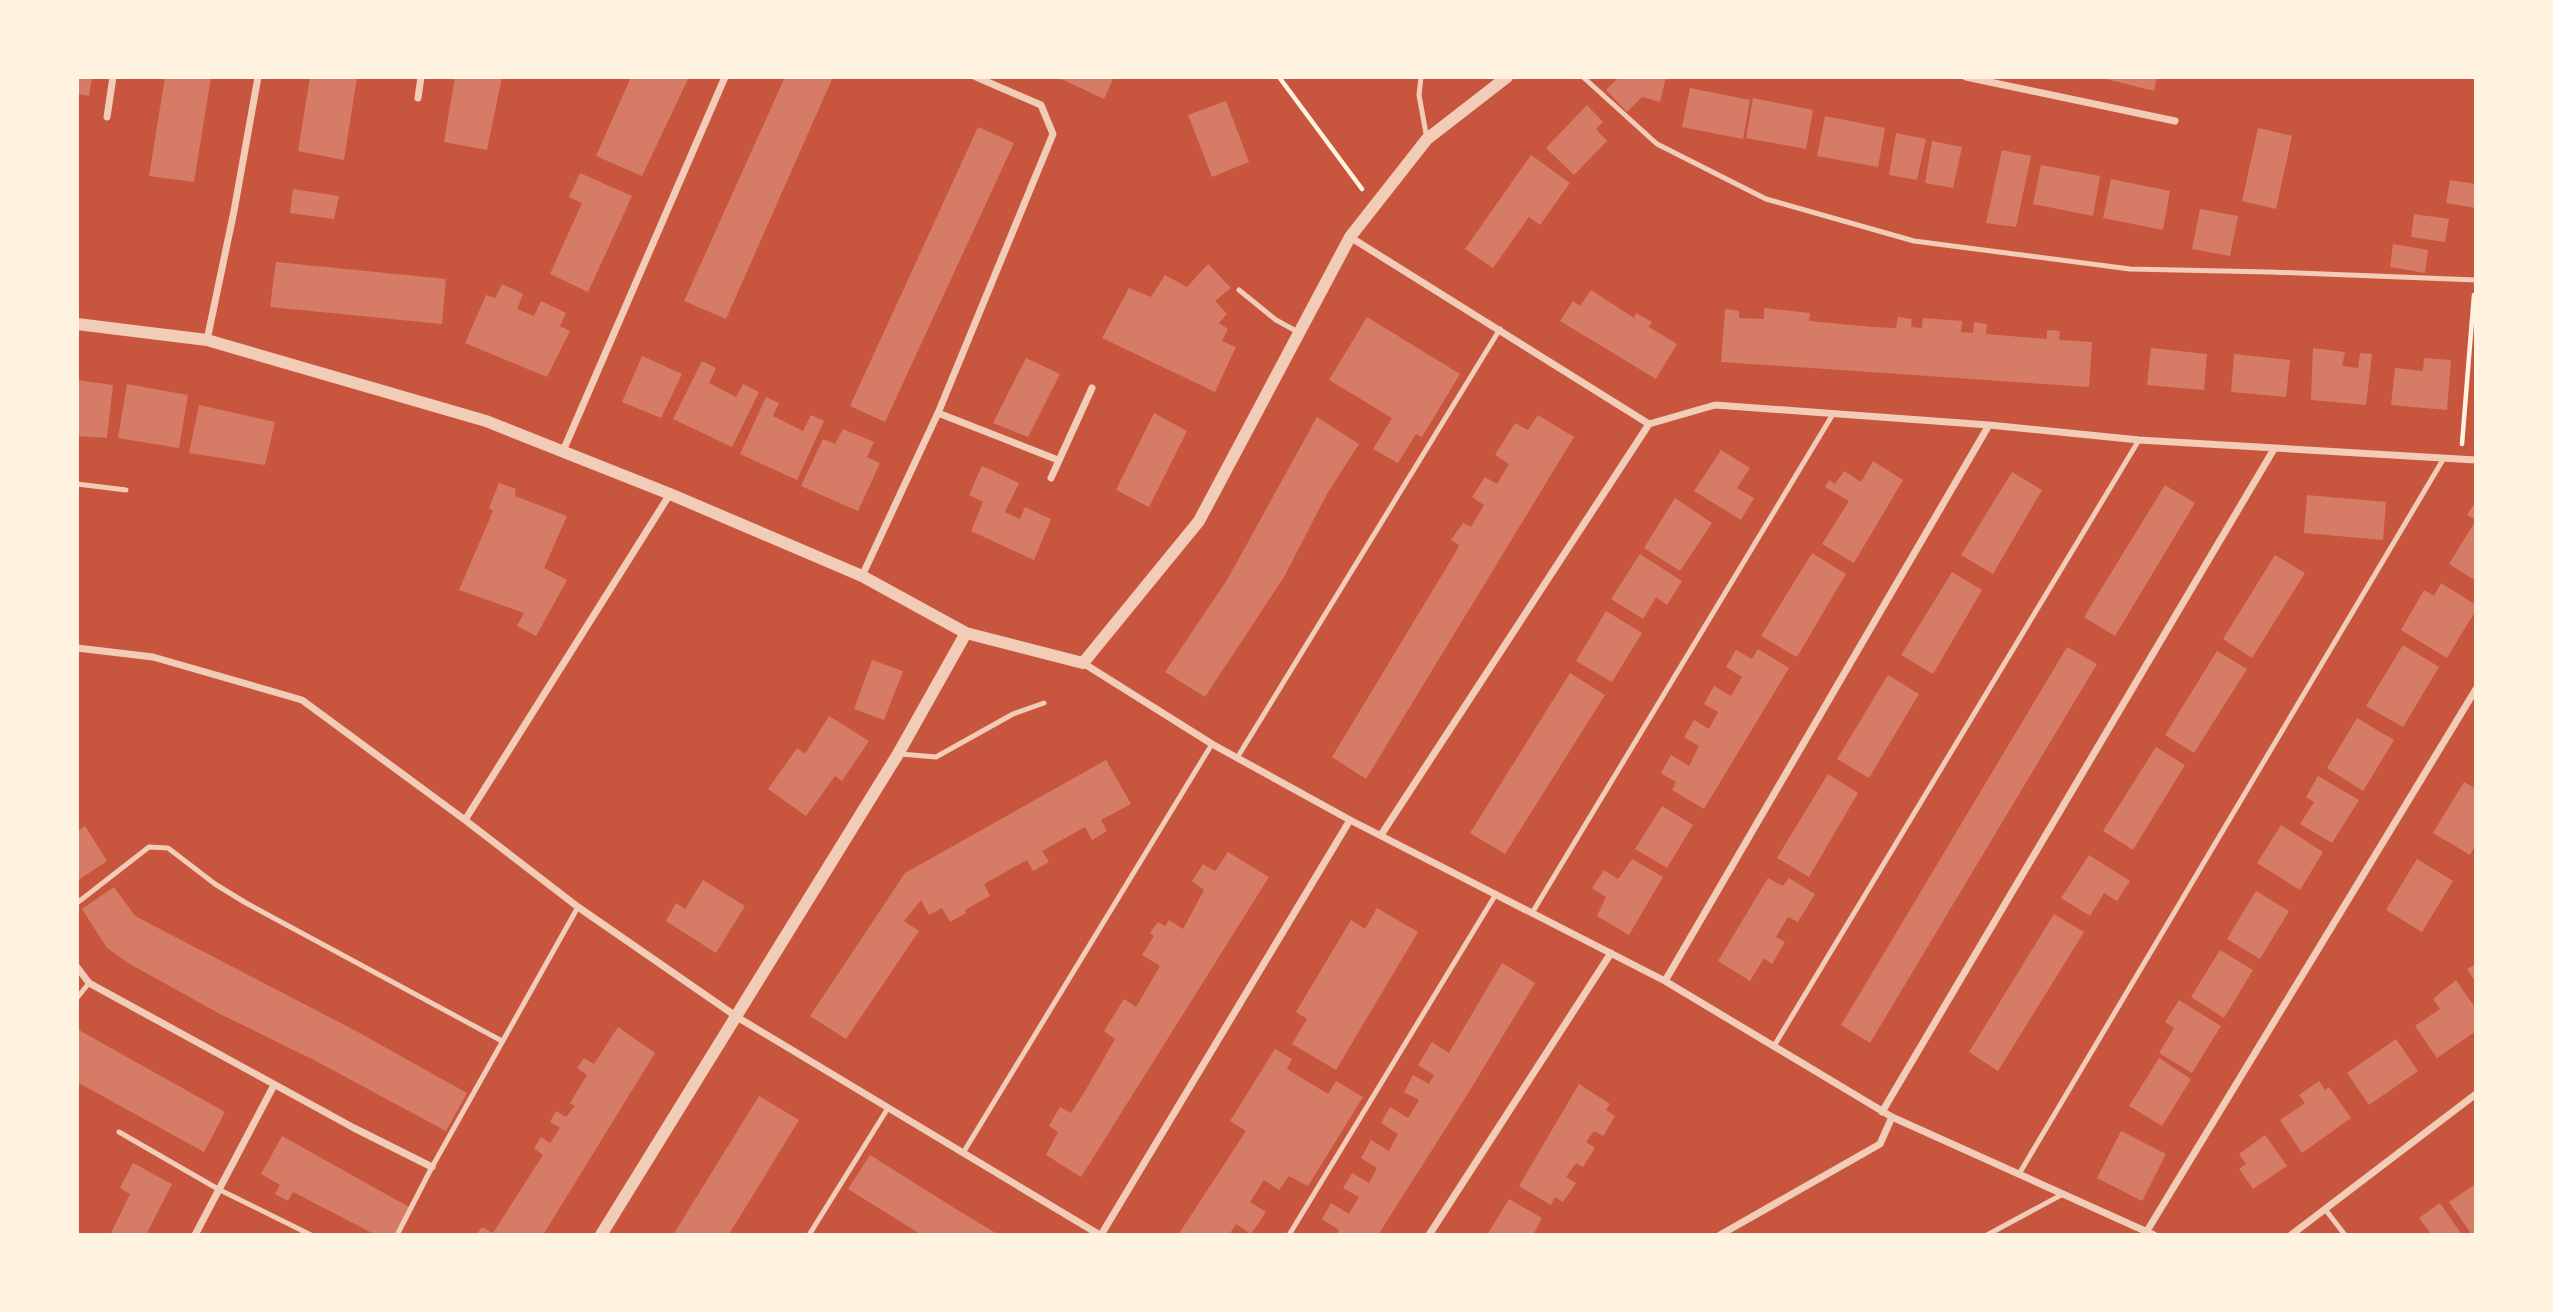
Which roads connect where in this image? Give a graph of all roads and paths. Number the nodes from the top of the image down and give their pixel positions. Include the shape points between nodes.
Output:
1 (113, 77) edge
2 (258, 77) edge
3 (421, 77) edge
4 (725, 77) edge
5 (976, 77) edge
6 (1279, 77) edge
7 (1421, 77) edge
8 (1507, 77) edge
9 (1583, 77) edge
10 (1966, 77) edge
11 (418, 98) dead end
12 (107, 117) dead end
13 (2175, 121) dead end
14 (1427, 139) junction
15 (1374, 205) junction
16 (1350, 237) junction
17 (2475, 280) edge
18 (1239, 290) dead end
19 (77, 324) edge
20 (1500, 329) junction
21 (1298, 331) junction
22 (207, 340) junction
23 (1092, 388) dead end
24 (938, 413) junction
25 (1833, 414) junction
26 (1650, 424) junction
27 (1989, 425) junction
28 (2139, 440) junction
29 (2274, 449) junction
30 (563, 451) junction
31 (2444, 458) junction
32 (2461, 459) junction
33 (1058, 460) junction
34 (2476, 460) edge
35 (1051, 478) dead end
36 (77, 484) edge
37 (126, 490) dead end
38 (670, 494) junction
39 (862, 576) junction
40 (965, 633) junction
41 (77, 648) edge
42 (1083, 663) junction
43 (2476, 689) edge
44 (1044, 703) dead end
45 (1212, 744) junction
46 (898, 754) junction
47 (1237, 758) junction
48 (466, 820) junction
49 (1350, 820) junction
50 (1381, 835) junction
51 (1496, 894) junction
52 (77, 903) edge
53 (578, 907) junction
54 (1532, 913) junction
55 (1611, 953) junction
56 (77, 967) edge
57 (1665, 981) junction
58 (89, 983) junction
59 (77, 998) edge
60 (737, 1017) junction
61 (502, 1041) junction
62 (1774, 1046) junction
63 (274, 1085) junction
64 (2476, 1094) edge
65 (888, 1108) junction
66 (1882, 1112) junction
67 (1892, 1117) junction
68 (119, 1132) dead end
69 (963, 1153) junction
70 (432, 1167) junction
71 (2019, 1174) junction
72 (218, 1189) junction
73 (2063, 1194) junction
74 (2325, 1209) junction
75 (2151, 1233) edge
76 (195, 1235) edge
77 (311, 1235) edge
78 (397, 1235) edge
79 (601, 1235) edge
80 (809, 1235) edge
81 (1100, 1235) edge
82 (1289, 1235) edge
83 (1429, 1235) edge
84 (1720, 1235) edge
85 (1986, 1235) edge
86 (2291, 1235) edge
87 (2344, 1235) edge

1 - 12 street
2 - 22 street
3 - 11 street
4 - 30 street
5 - 24 street via 1041,105 1054,134
6 - 15 path
7 - 14 lane via 1419,95
8 - 14 street
9 - 17 lane via 1657,145 1766,199 1914,241 2130,270
10 - 13 street
14 - 15 street
15 - 16 street
16 - 20 street
16 - 21 street
17 - 32 path
18 - 21 lane via 1276,320
19 - 22 street
20 - 26 street
20 - 47 lane
21 - 42 street via 1199,521
22 - 30 street via 486,421
23 - 33 street
24 - 33 street
24 - 39 street
25 - 26 street via 1715,405
25 - 27 street
25 - 54 lane
26 - 50 street
27 - 28 street
27 - 57 street
28 - 29 street
28 - 62 lane
29 - 31 street
29 - 66 street
30 - 38 street
31 - 32 street
31 - 71 lane
32 - 34 street
33 - 35 street
36 - 37 lane
38 - 39 street
38 - 48 street
39 - 40 street
40 - 42 street
40 - 46 street
41 - 48 street via 153,657 302,700
42 - 45 street
43 - 75 street
44 - 46 lane via 1013,714 936,757
45 - 47 street
45 - 69 lane
46 - 60 street
47 - 49 street
48 - 53 street
49 - 50 street
49 - 81 street
50 - 51 street
51 - 54 street
51 - 82 lane
52 - 61 lane via 149,847 168,848 246,902
53 - 60 street
53 - 61 lane
54 - 55 street
55 - 57 street
55 - 83 street
56 - 58 street
57 - 62 street
58 - 59 lane
58 - 63 street
60 - 65 street
60 - 79 street
61 - 70 lane
62 - 66 street
63 - 70 street
63 - 72 street
64 - 74 street
65 - 69 street
65 - 80 lane
66 - 67 street
67 - 71 street
67 - 84 street via 1880,1144
68 - 72 lane
69 - 81 street
70 - 78 lane
71 - 73 street
72 - 76 street
72 - 77 lane
73 - 75 street
73 - 85 lane
74 - 86 street
74 - 87 lane

